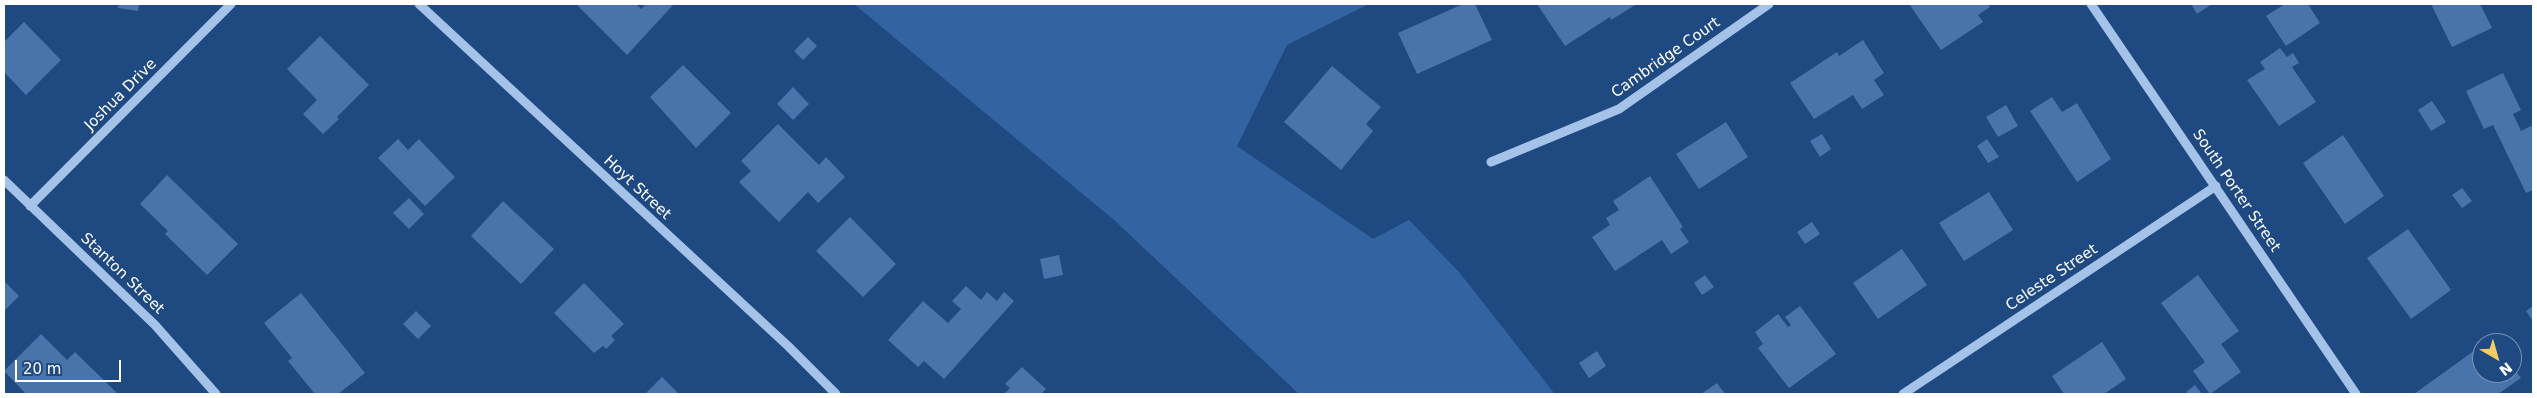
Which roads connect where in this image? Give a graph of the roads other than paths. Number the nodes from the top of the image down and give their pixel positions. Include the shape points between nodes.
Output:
1 (231, 4) edge
2 (419, 4) edge
3 (1769, 4) edge
4 (2091, 4) edge
5 (1491, 162) dead end
6 (4, 180) edge
7 (2216, 186) junction
8 (30, 206) junction
9 (216, 394) edge
10 (836, 394) edge
11 (1903, 394) edge
12 (2356, 394) edge

1 - 8 street, Joshua Drive
2 - 10 street, Hoyt Street
3 - 5 street, Cambridge Court via 1619,109
4 - 7 street, South Porter Street
6 - 8 street, Stanton Street
7 - 11 street, Celeste Street
7 - 12 street, South Porter Street
8 - 9 street, Stanton Street via 155,325

